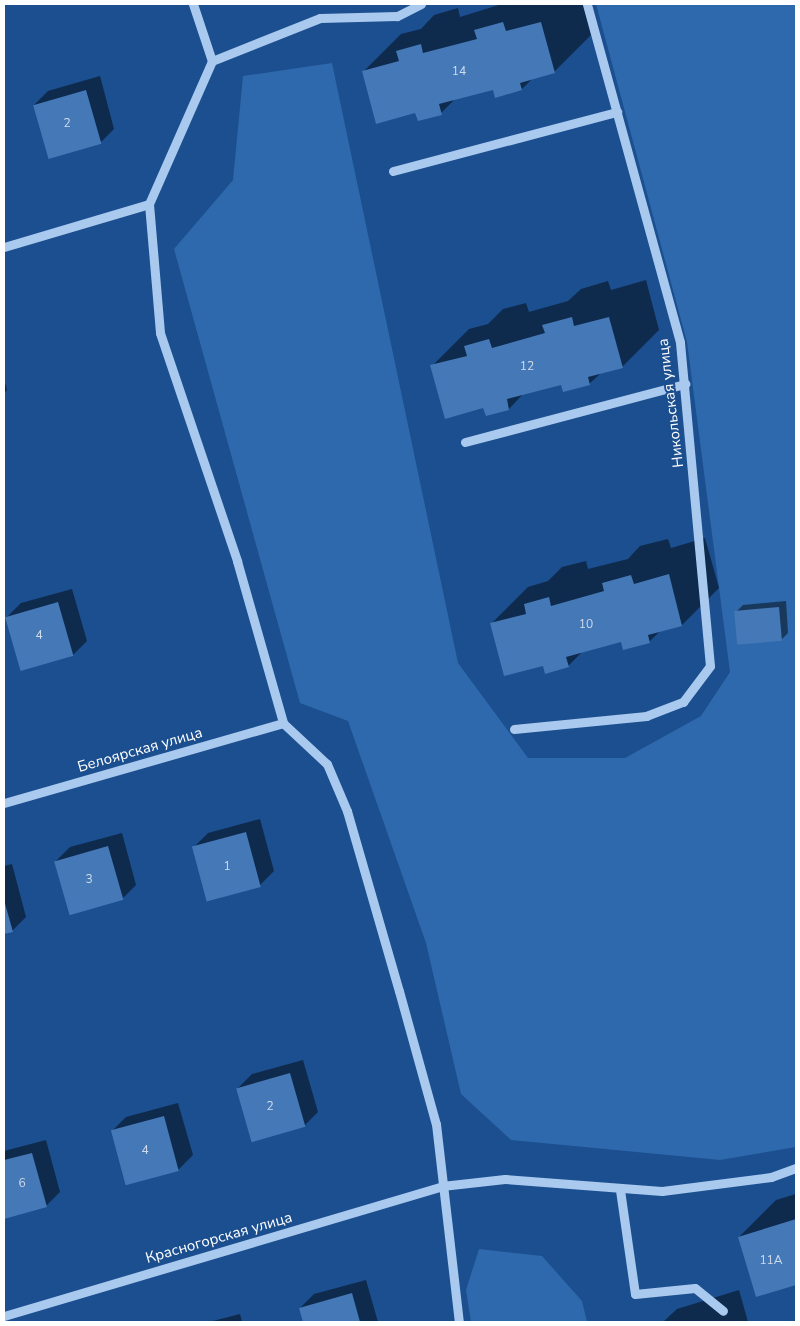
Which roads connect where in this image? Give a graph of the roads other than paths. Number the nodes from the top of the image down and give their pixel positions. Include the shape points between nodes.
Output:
1 (193, 4) edge
2 (422, 4) edge
3 (588, 4) edge
4 (212, 61) junction
5 (617, 112) junction
6 (393, 171) dead end
7 (149, 204) junction
8 (4, 247) edge
9 (685, 384) junction
10 (465, 442) dead end
11 (283, 723) junction
12 (514, 729) dead end
13 (4, 803) edge
14 (796, 1168) edge
15 (442, 1186) junction
16 (620, 1190) junction
17 (723, 1311) dead end
18 (4, 1316) edge
19 (459, 1322) edge

1 - 4 street
2 - 4 street via 397,16 320,18
3 - 5 street, Никольская улица
4 - 7 street
5 - 6 street
5 - 9 street, Никольская улица via 680,342
7 - 8 street
7 - 11 street via 160,333 237,561
9 - 10 street
9 - 12 street, Никольская улица via 710,666 683,702 646,716
11 - 13 street, Белоярская улица
11 - 15 street via 327,764 347,811 436,1124
14 - 16 street, Красногорская улица via 771,1177 662,1191
15 - 16 street, Красногорская улица via 505,1179
15 - 18 street, Красногорская улица
15 - 19 street
16 - 17 street via 635,1294 695,1288

